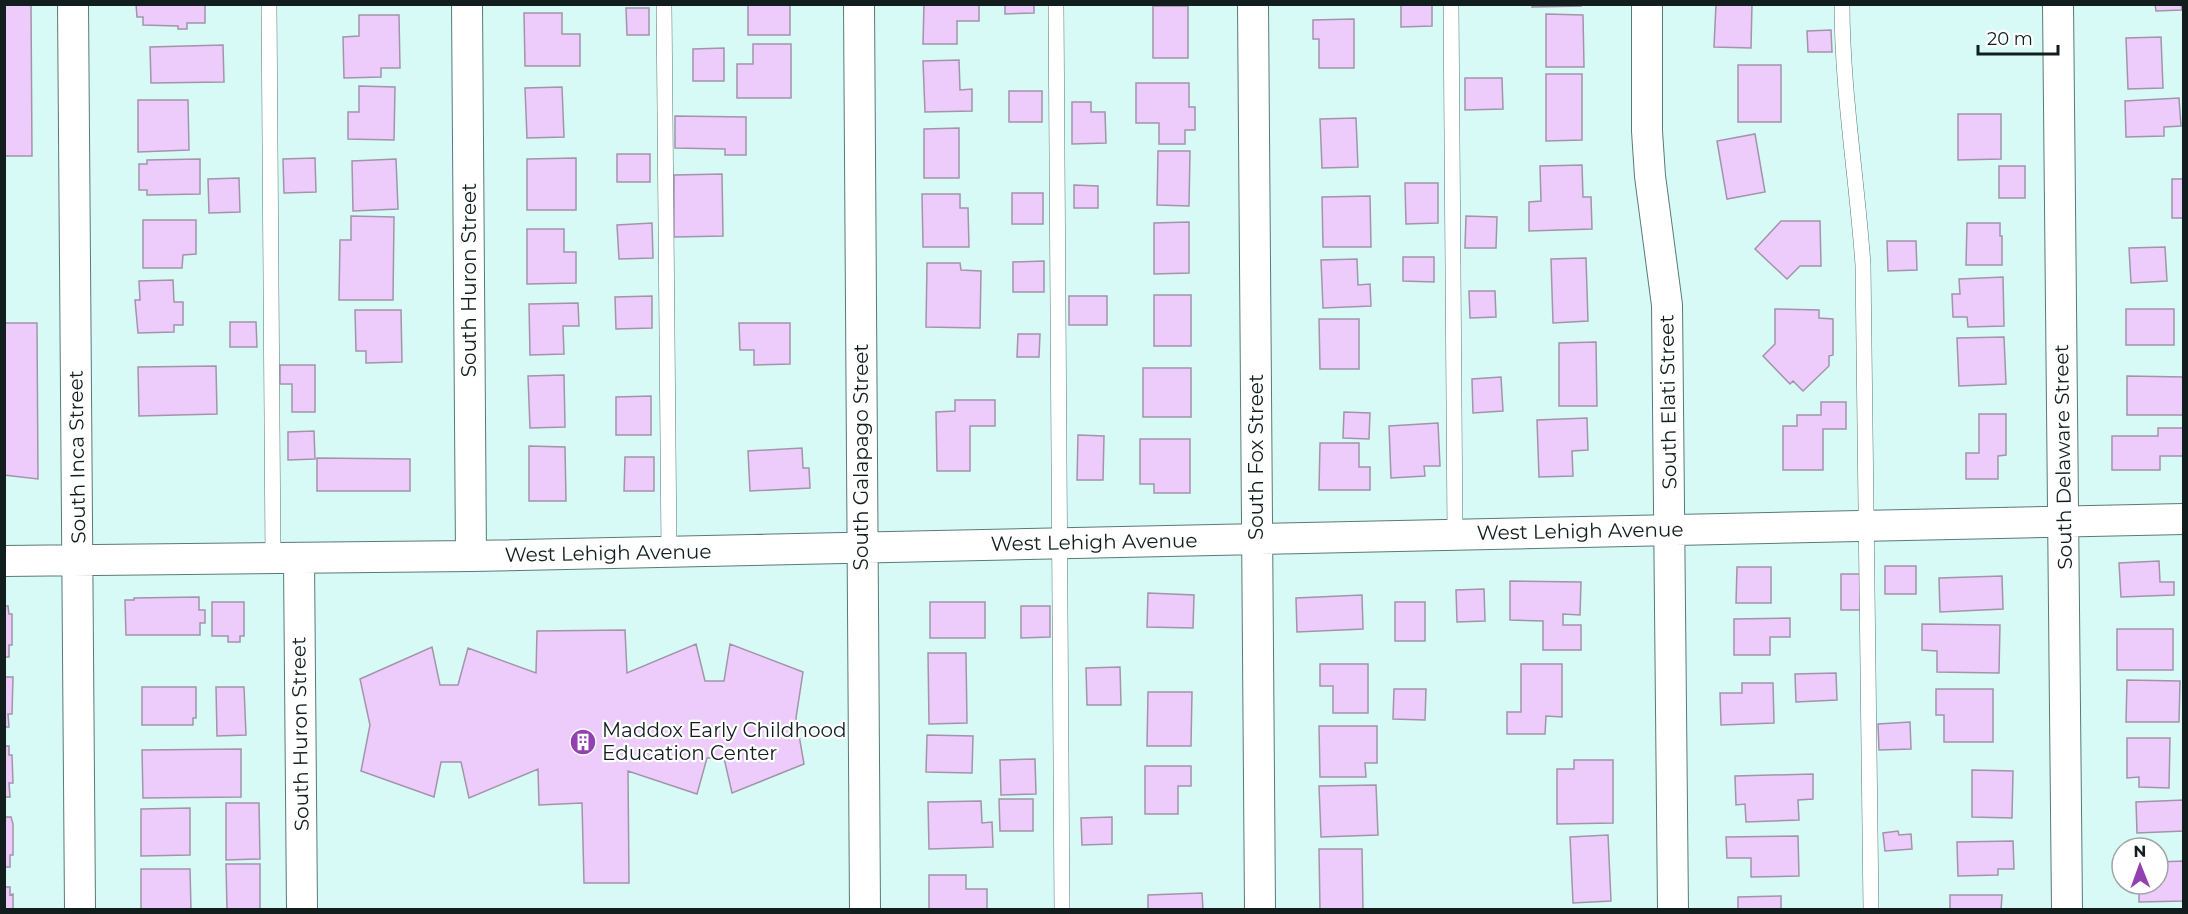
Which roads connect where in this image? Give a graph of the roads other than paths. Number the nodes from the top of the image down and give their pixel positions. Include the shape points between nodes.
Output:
1 (73, 4) edge
2 (269, 4) edge
3 (467, 4) edge
4 (664, 4) edge
5 (859, 4) edge
6 (1056, 4) edge
7 (1253, 4) edge
8 (1450, 4) edge
9 (1647, 4) edge
10 (1842, 4) edge
11 (2058, 4) edge
12 (2184, 519) edge
13 (2064, 521) junction
14 (1867, 525) junction
15 (1670, 529) junction
16 (1455, 534) junction
17 (1257, 538) junction
18 (1059, 543) junction
19 (862, 548) junction
20 (669, 552) junction
21 (471, 556) junction
22 (286, 559) junction
23 (78, 560) junction
24 (4, 561) edge
25 (80, 909) edge
26 (302, 909) edge
27 (865, 909) edge
28 (1062, 909) edge
29 (1260, 909) edge
30 (1673, 909) edge
31 (1871, 909) edge
32 (2067, 909) edge

1 - 23 street, South Inca Street
2 - 22 lane
3 - 21 street, South Huron Street
4 - 20 lane
5 - 19 street, South Galapago Street
6 - 18 lane
7 - 17 street, South Fox Street
8 - 16 lane
9 - 15 street, South Elati Street via 1647,131 1667,305
10 - 14 lane via 1863,265
11 - 13 street, South Delaware Street
12 - 13 street, West Lehigh Avenue
13 - 14 street, West Lehigh Avenue
13 - 32 street, South Delaware Street
14 - 15 street, West Lehigh Avenue
14 - 31 lane
15 - 16 street, West Lehigh Avenue
15 - 30 street, South Elati Street
16 - 17 street, West Lehigh Avenue
17 - 18 street, West Lehigh Avenue
17 - 29 street, South Fox Street
18 - 19 street, West Lehigh Avenue
18 - 28 lane
19 - 20 street, West Lehigh Avenue
19 - 27 street, South Galapago Street
20 - 21 street, West Lehigh Avenue
21 - 22 street, West Lehigh Avenue
22 - 23 street, West Lehigh Avenue
22 - 26 street, South Huron Street
23 - 24 street, West Lehigh Avenue
23 - 25 street, South Inca Street

